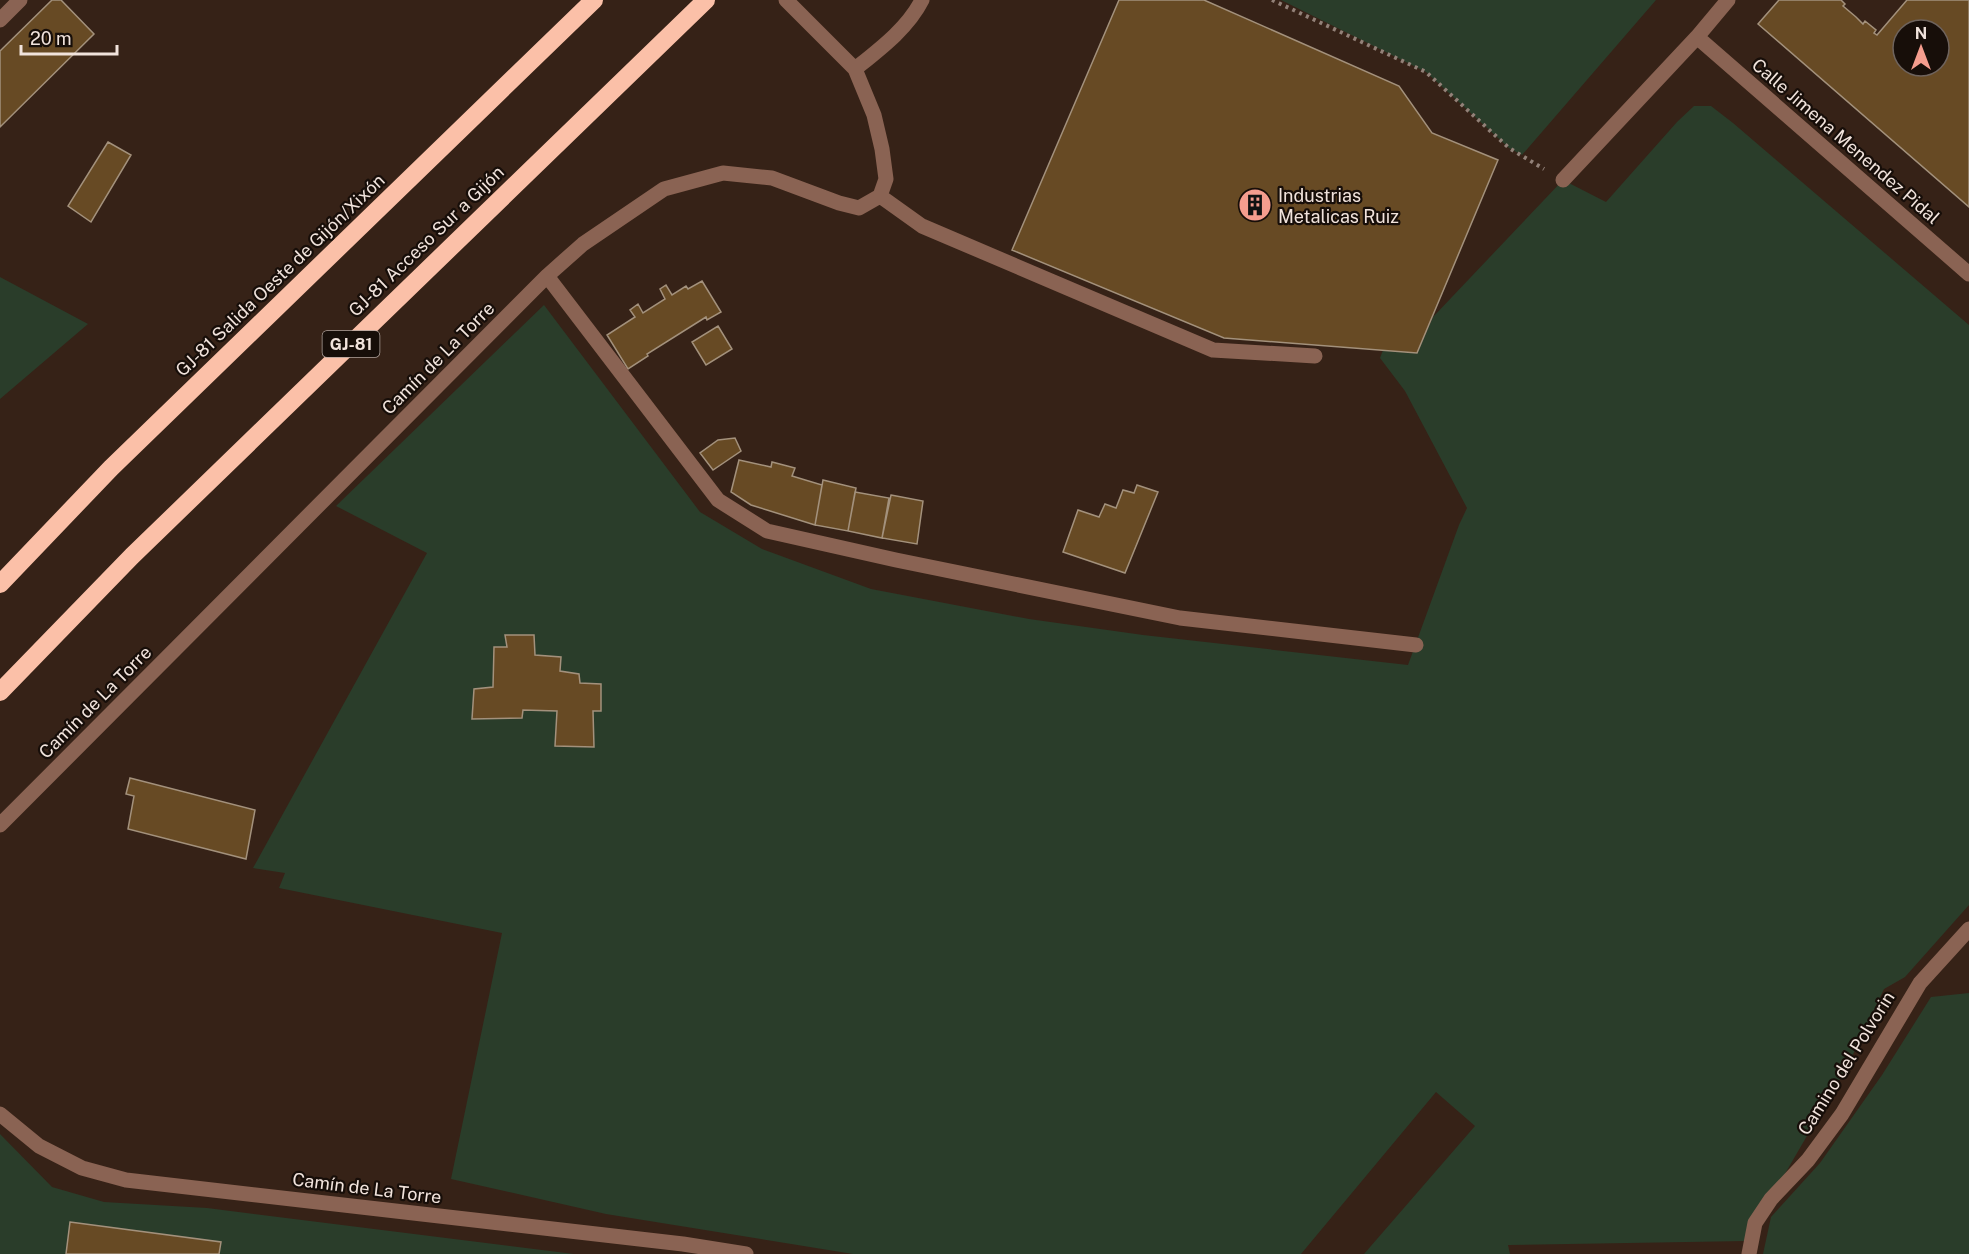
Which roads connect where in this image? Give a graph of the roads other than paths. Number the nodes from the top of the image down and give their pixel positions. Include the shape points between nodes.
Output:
1 (20, 0) edge
2 (594, 0) edge
3 (706, 0) edge
4 (786, 0) edge
5 (922, 0) edge
6 (1728, 0) edge
7 (0, 20) edge
8 (1697, 38) junction
9 (855, 69) junction
10 (1563, 180) road end
11 (880, 196) junction
12 (1969, 274) edge
13 (547, 276) junction
14 (1315, 356) dead end
15 (0, 584) edge
16 (1416, 645) dead end
17 (0, 692) edge
18 (0, 825) edge
19 (1969, 929) edge
20 (0, 1114) edge
21 (746, 1254) edge
22 (1749, 1254) edge

1 - 7 street
2 - 15 highway, GJ-81 Salida Oeste de Gijón/Xixón via 111,468
3 - 17 highway, GJ-81 Acceso Sur a Gijón / GJ-81 via 132,556
4 - 9 street
5 - 9 street via 914,15
6 - 8 street
8 - 10 street
8 - 12 street, Calle Jimena Menendez Pidal
9 - 11 street via 874,115 882,149 886,179
11 - 13 street, Camín de La Torre via 860,208 772,178 723,173 664,189 583,244
11 - 14 street via 922,226 1213,350
13 - 16 street via 718,500 767,531 1180,618
13 - 18 street, Camín de La Torre
19 - 22 street, Camino del Polvorin via 1920,983 1842,1114 1755,1223
20 - 21 street, Camín de La Torre via 39,1146 82,1168 126,1180

